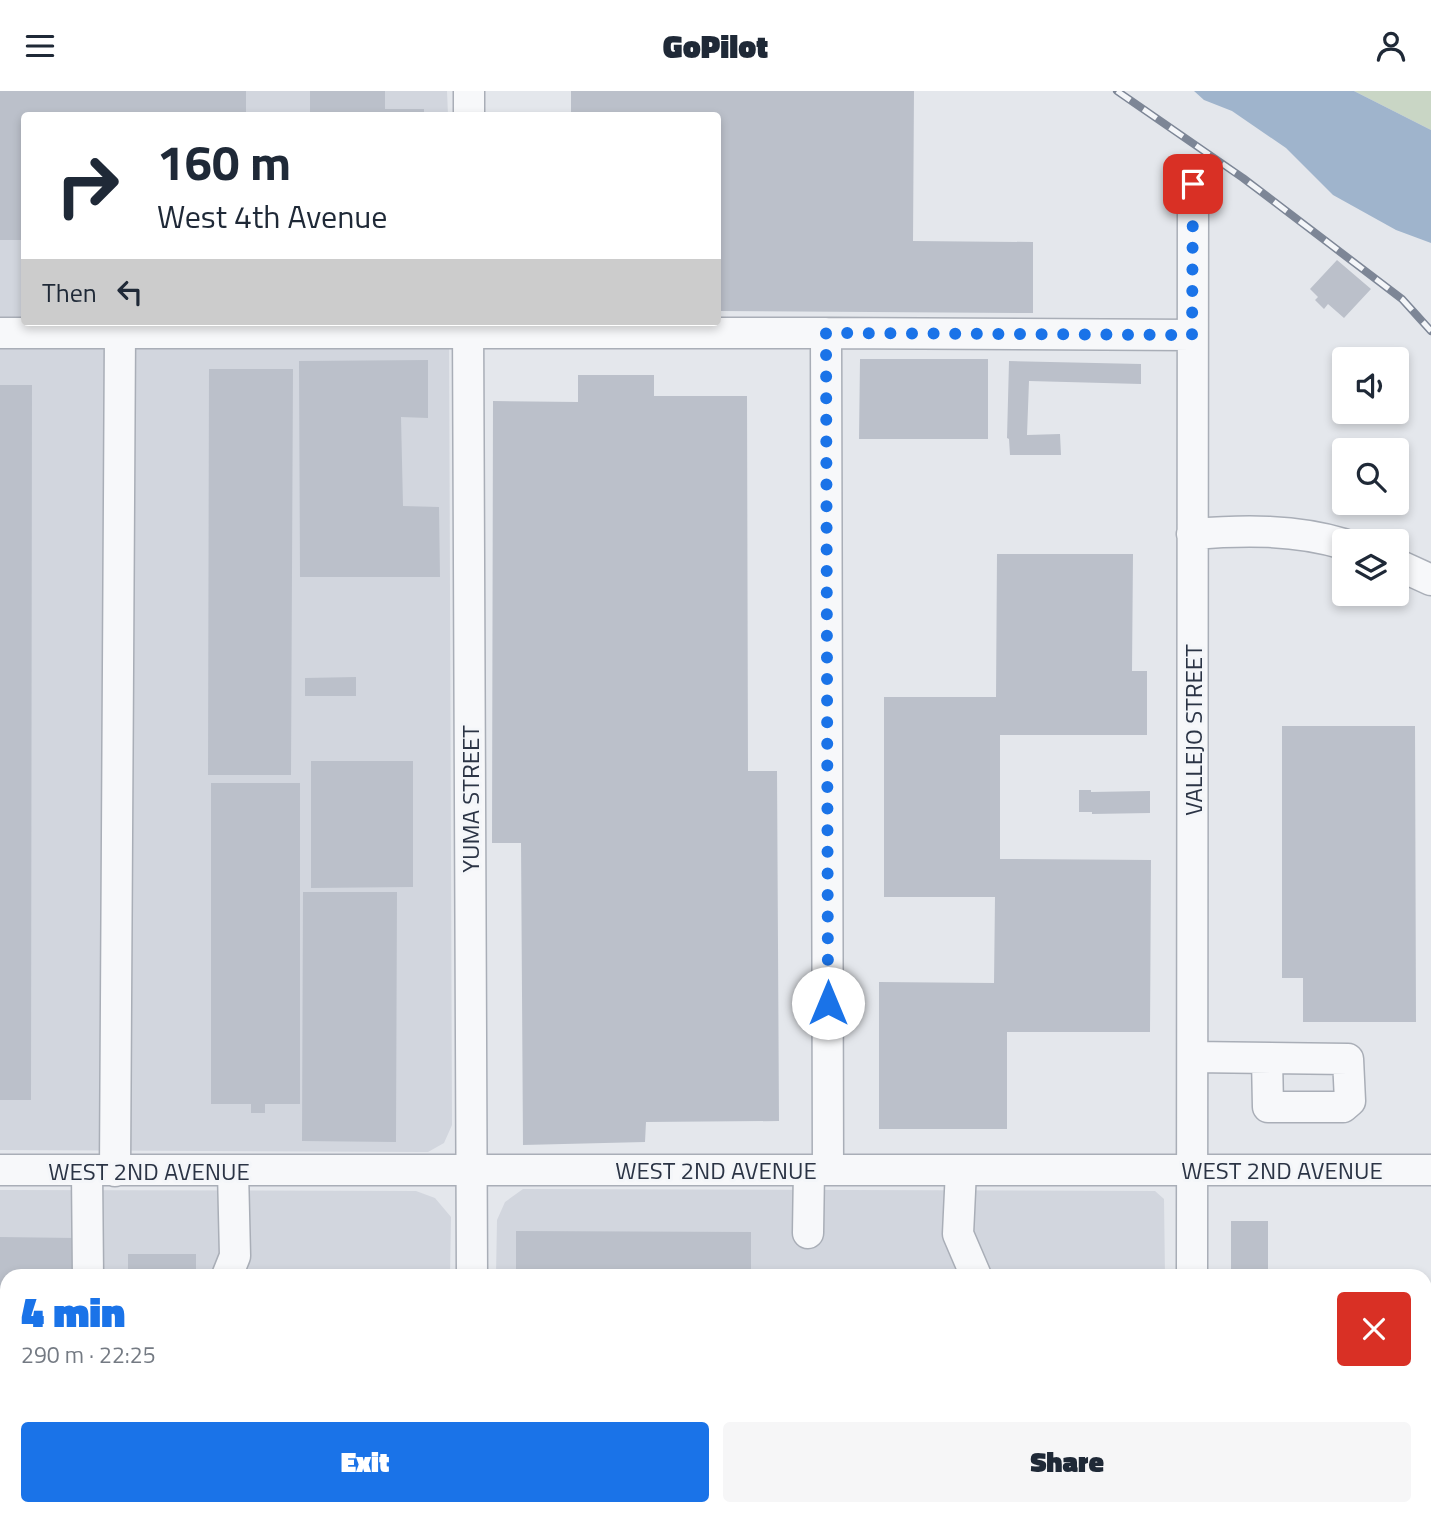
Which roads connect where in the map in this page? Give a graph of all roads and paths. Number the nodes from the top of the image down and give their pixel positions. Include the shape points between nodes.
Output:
1 (469, 91) edge
2 (468, 112) edge
3 (1193, 184) dead end
4 (468, 327) edge
5 (0, 333) edge
6 (120, 333) junction
7 (826, 333) junction
8 (1192, 335) junction
9 (1192, 534) junction
10 (1332, 541) edge
11 (1409, 570) edge
12 (1431, 580) edge
13 (1193, 1057) junction
14 (1267, 1058) dead end
15 (0, 1170) edge
16 (818, 1170) junction
17 (961, 1170) junction
18 (1192, 1170) junction
19 (1431, 1170) edge
20 (101, 1171) junction
21 (233, 1171) junction
22 (472, 1171) junction
23 (808, 1233) dead end
24 (89, 1269) edge
25 (230, 1269) edge
26 (472, 1269) edge
27 (973, 1269) edge
28 (1192, 1269) edge

1 - 2 street
3 - 8 street, VALLEJO STREET
4 - 6 street
4 - 7 street
4 - 22 street, YUMA STREET
5 - 6 street
6 - 20 street
7 - 8 street
7 - 16 street
8 - 9 street, VALLEJO STREET
9 - 10 street via 1300,534
9 - 13 street, VALLEJO STREET
11 - 12 street
13 - 14 street
13 - 18 street, VALLEJO STREET
15 - 20 street, WEST 2ND AVENUE
16 - 17 street, WEST 2ND AVENUE
16 - 22 street, WEST 2ND AVENUE
16 - 23 street
17 - 18 street, WEST 2ND AVENUE
17 - 27 street via 958,1234
18 - 19 street, WEST 2ND AVENUE
18 - 28 street, VALLEJO STREET
20 - 21 street, WEST 2ND AVENUE
20 - 24 street
21 - 22 street, WEST 2ND AVENUE
21 - 25 street via 236,1256
22 - 26 street, YUMA STREET

